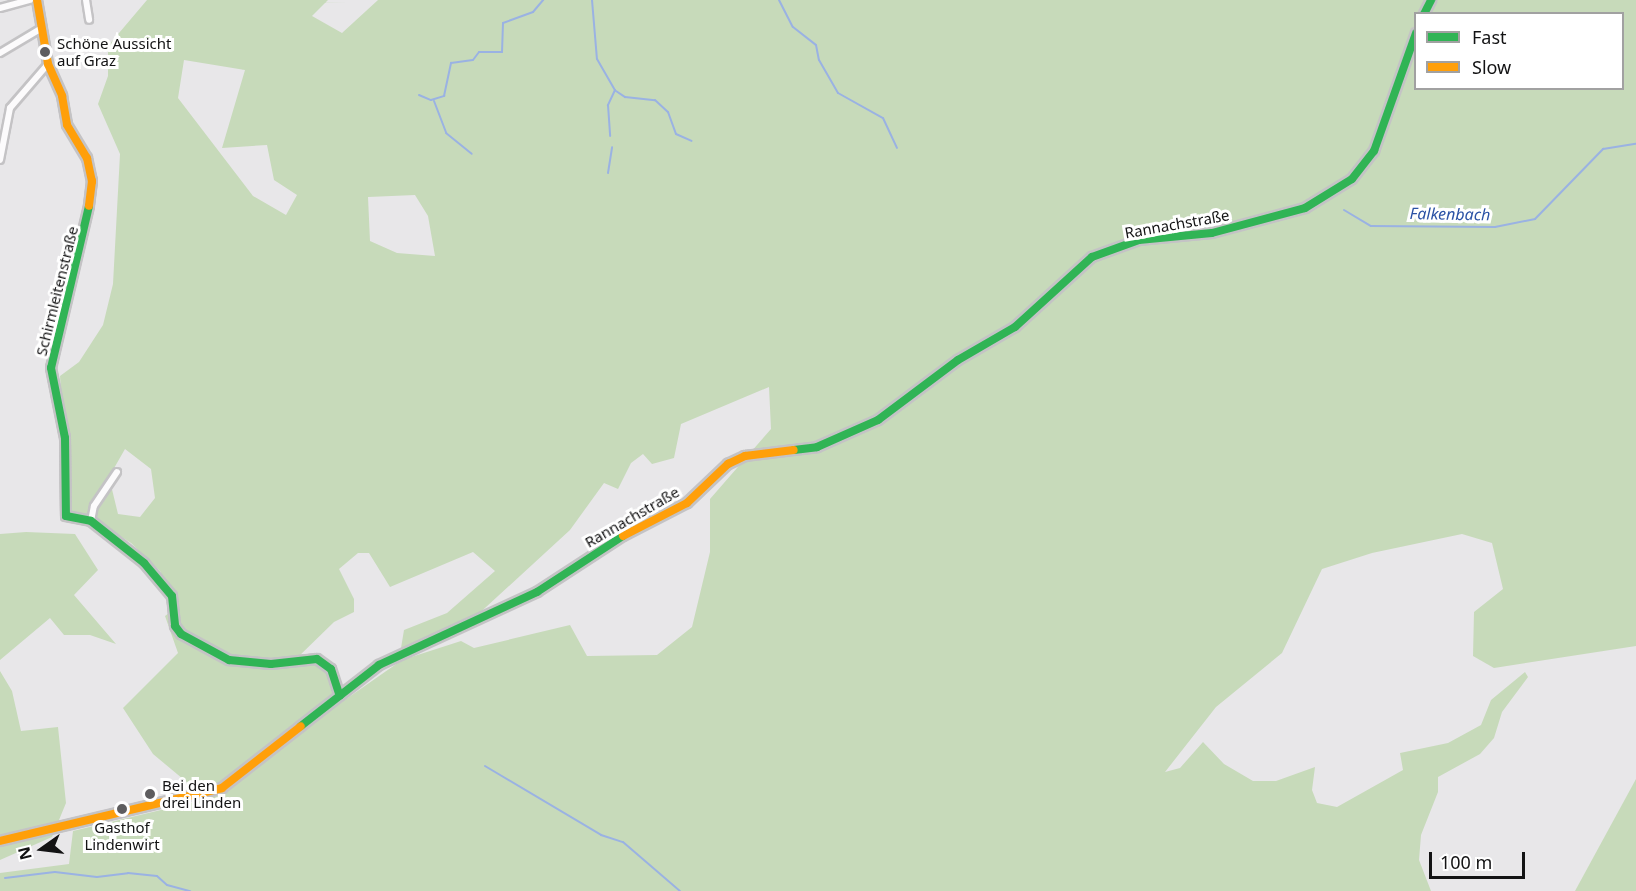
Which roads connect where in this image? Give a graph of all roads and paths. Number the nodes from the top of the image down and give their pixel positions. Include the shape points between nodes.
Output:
1 (30, 0) edge
2 (37, 0) edge
3 (86, 0) edge
4 (0, 8) edge
5 (89, 20) dead end
6 (42, 28) junction
7 (1414, 39) edge
8 (0, 53) edge
9 (48, 64) junction
10 (0, 157) edge
11 (117, 472) dead end
12 (91, 521) junction
13 (340, 696) junction
14 (0, 841) edge

1 - 4 street
2 - 6 street, Schirmleitenstraße
3 - 5 street
6 - 8 street
6 - 9 street, Schirmleitenstraße
7 - 13 street, Rannachstraße via 1374,151 1352,179 1305,208 1212,233 1139,240 1092,257 1015,327 958,360 878,420 817,447 746,456 728,464 675,510 479,622 394,657
9 - 10 street via 10,108
9 - 12 street, Schirmleitenstraße via 67,125 87,158 92,182 87,227 51,368 65,438 66,516
11 - 12 street via 94,506
12 - 13 street, Schirmleitenstraße via 135,555 168,591 181,634 229,660 271,664 317,659 331,669
13 - 14 street, Rannachstraße via 248,771 210,794

